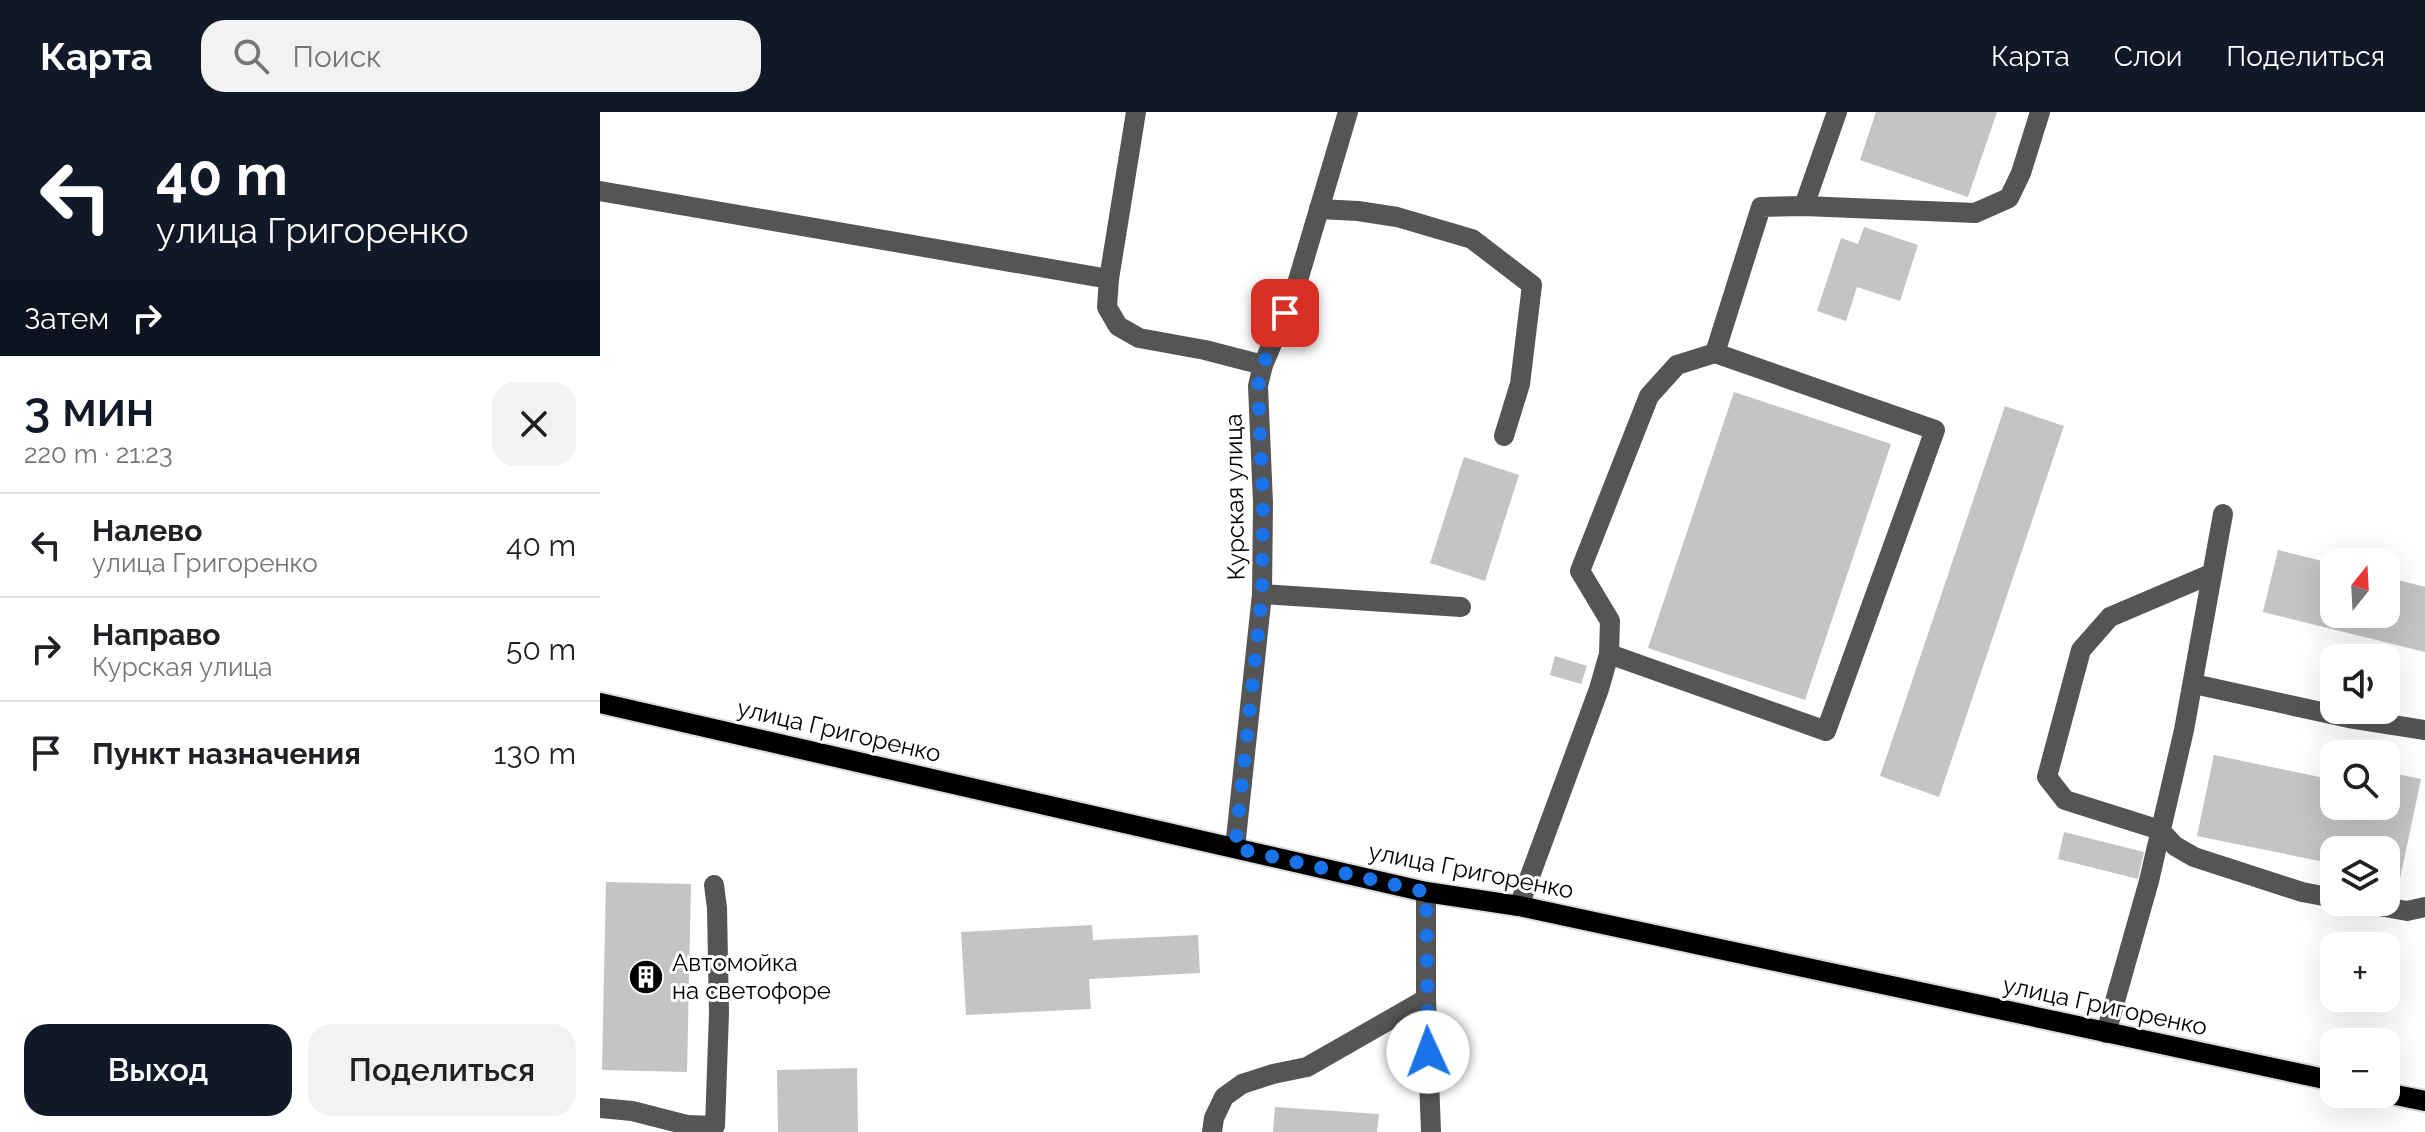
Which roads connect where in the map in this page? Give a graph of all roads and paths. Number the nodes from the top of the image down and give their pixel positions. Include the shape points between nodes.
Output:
1 (1136, 112) edge
2 (1348, 112) edge
3 (1837, 112) edge
4 (2040, 112) edge
5 (600, 191) edge
6 (1804, 206) junction
7 (1319, 209) junction
8 (1109, 279) junction
9 (1715, 353) junction
10 (1263, 365) junction
11 (1504, 436) dead end
12 (2223, 514) dead end
13 (2211, 574) junction
14 (1262, 594) junction
15 (1461, 607) dead end
16 (1609, 654) junction
17 (2194, 684) junction
18 (600, 703) edge
19 (2425, 730) edge
20 (2160, 830) junction
21 (1235, 848) junction
22 (714, 885) dead end
23 (1426, 892) junction
24 (2320, 895) edge
25 (1519, 906) junction
26 (2425, 907) edge
27 (2400, 910) edge
28 (1426, 999) junction
29 (2106, 1033) junction
30 (2320, 1078) edge
31 (2400, 1096) edge
32 (2425, 1101) edge
33 (600, 1108) edge
34 (690, 1129) edge
35 (1212, 1132) edge
36 (1431, 1132) edge

1 - 8 street
2 - 7 street, Курская улица
3 - 6 street
4 - 6 street via 2009,198 1975,213
5 - 8 street
6 - 9 street via 1761,207
7 - 10 street, Курская улица via 1296,287
7 - 11 street via 1397,217 1472,239 1532,285 1520,384
8 - 10 street via 1107,307 1118,326 1139,338
9 - 16 street via 1677,365 1649,396 1580,571 1610,621
9 - 16 street via 1935,430 1826,731
10 - 14 street, Курская улица via 1258,386
12 - 13 street
13 - 17 street
13 - 20 street via 2110,617 2081,650 2047,777 2065,800
14 - 15 street
14 - 21 street, Курская улица
16 - 25 street
17 - 19 street
17 - 20 street
18 - 21 main road, улица Григоренко
20 - 24 street via 2194,857
20 - 29 street
21 - 23 main road, улица Григоренко
22 - 34 street via 719,1013 715,1126
23 - 25 main road, улица Григоренко
23 - 28 street
25 - 29 main road, улица Григоренко
26 - 27 street
28 - 35 street via 1307,1067 1242,1084 1224,1097
28 - 36 street
29 - 30 main road, улица Григоренко
31 - 32 main road
33 - 34 street via 632,1111

